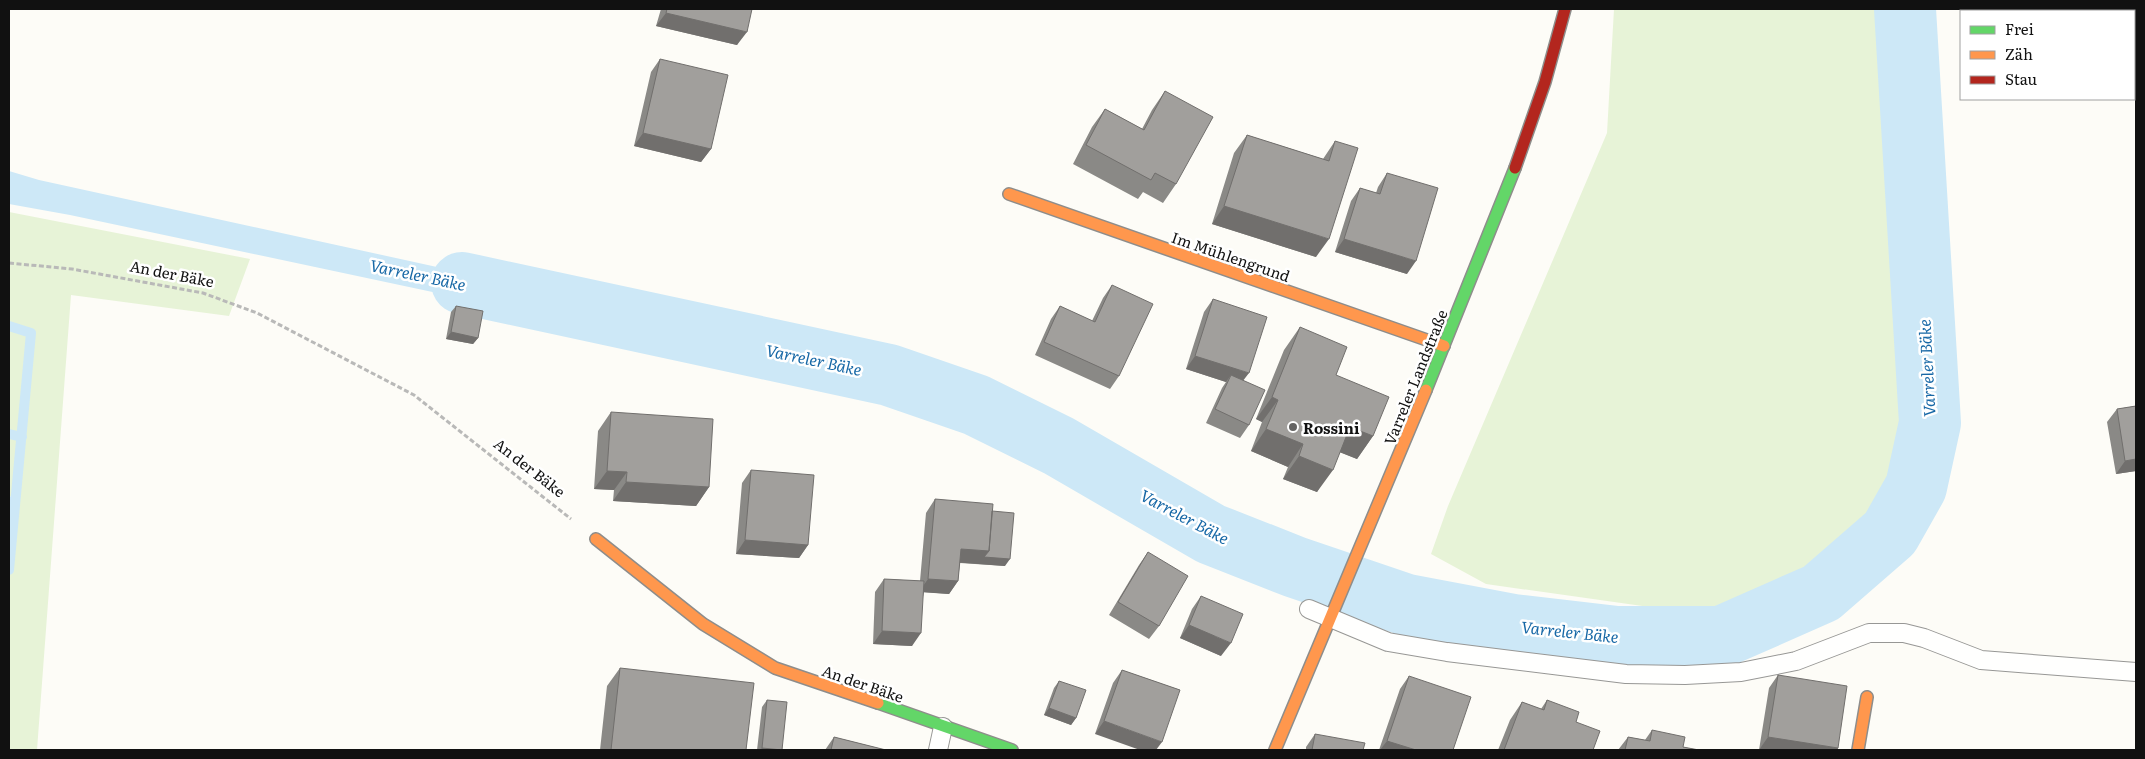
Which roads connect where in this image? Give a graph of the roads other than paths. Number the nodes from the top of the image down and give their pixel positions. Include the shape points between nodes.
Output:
1 (1565, 9) edge
2 (1009, 194) dead end
3 (1444, 346) junction
4 (596, 539) road end
5 (1310, 609) dead end
6 (1332, 619) junction
7 (2136, 672) edge
8 (1867, 697) dead end
9 (943, 727) junction
10 (938, 750) edge
11 (1012, 750) edge
12 (1275, 750) edge
13 (1858, 750) edge

1 - 3 street, Varreler Landstraße via 1527,135
2 - 3 street, Im Mühlengrund
3 - 6 street, Varreler Landstraße
4 - 9 street, An der Bäke via 703,624 775,668
5 - 6 lane
6 - 7 lane via 1388,642 1626,674 1741,672 1796,661 1869,633 1904,633 1981,660
6 - 12 street, Varreler Landstraße
8 - 13 street
9 - 10 lane
9 - 11 street, An der Bäke

